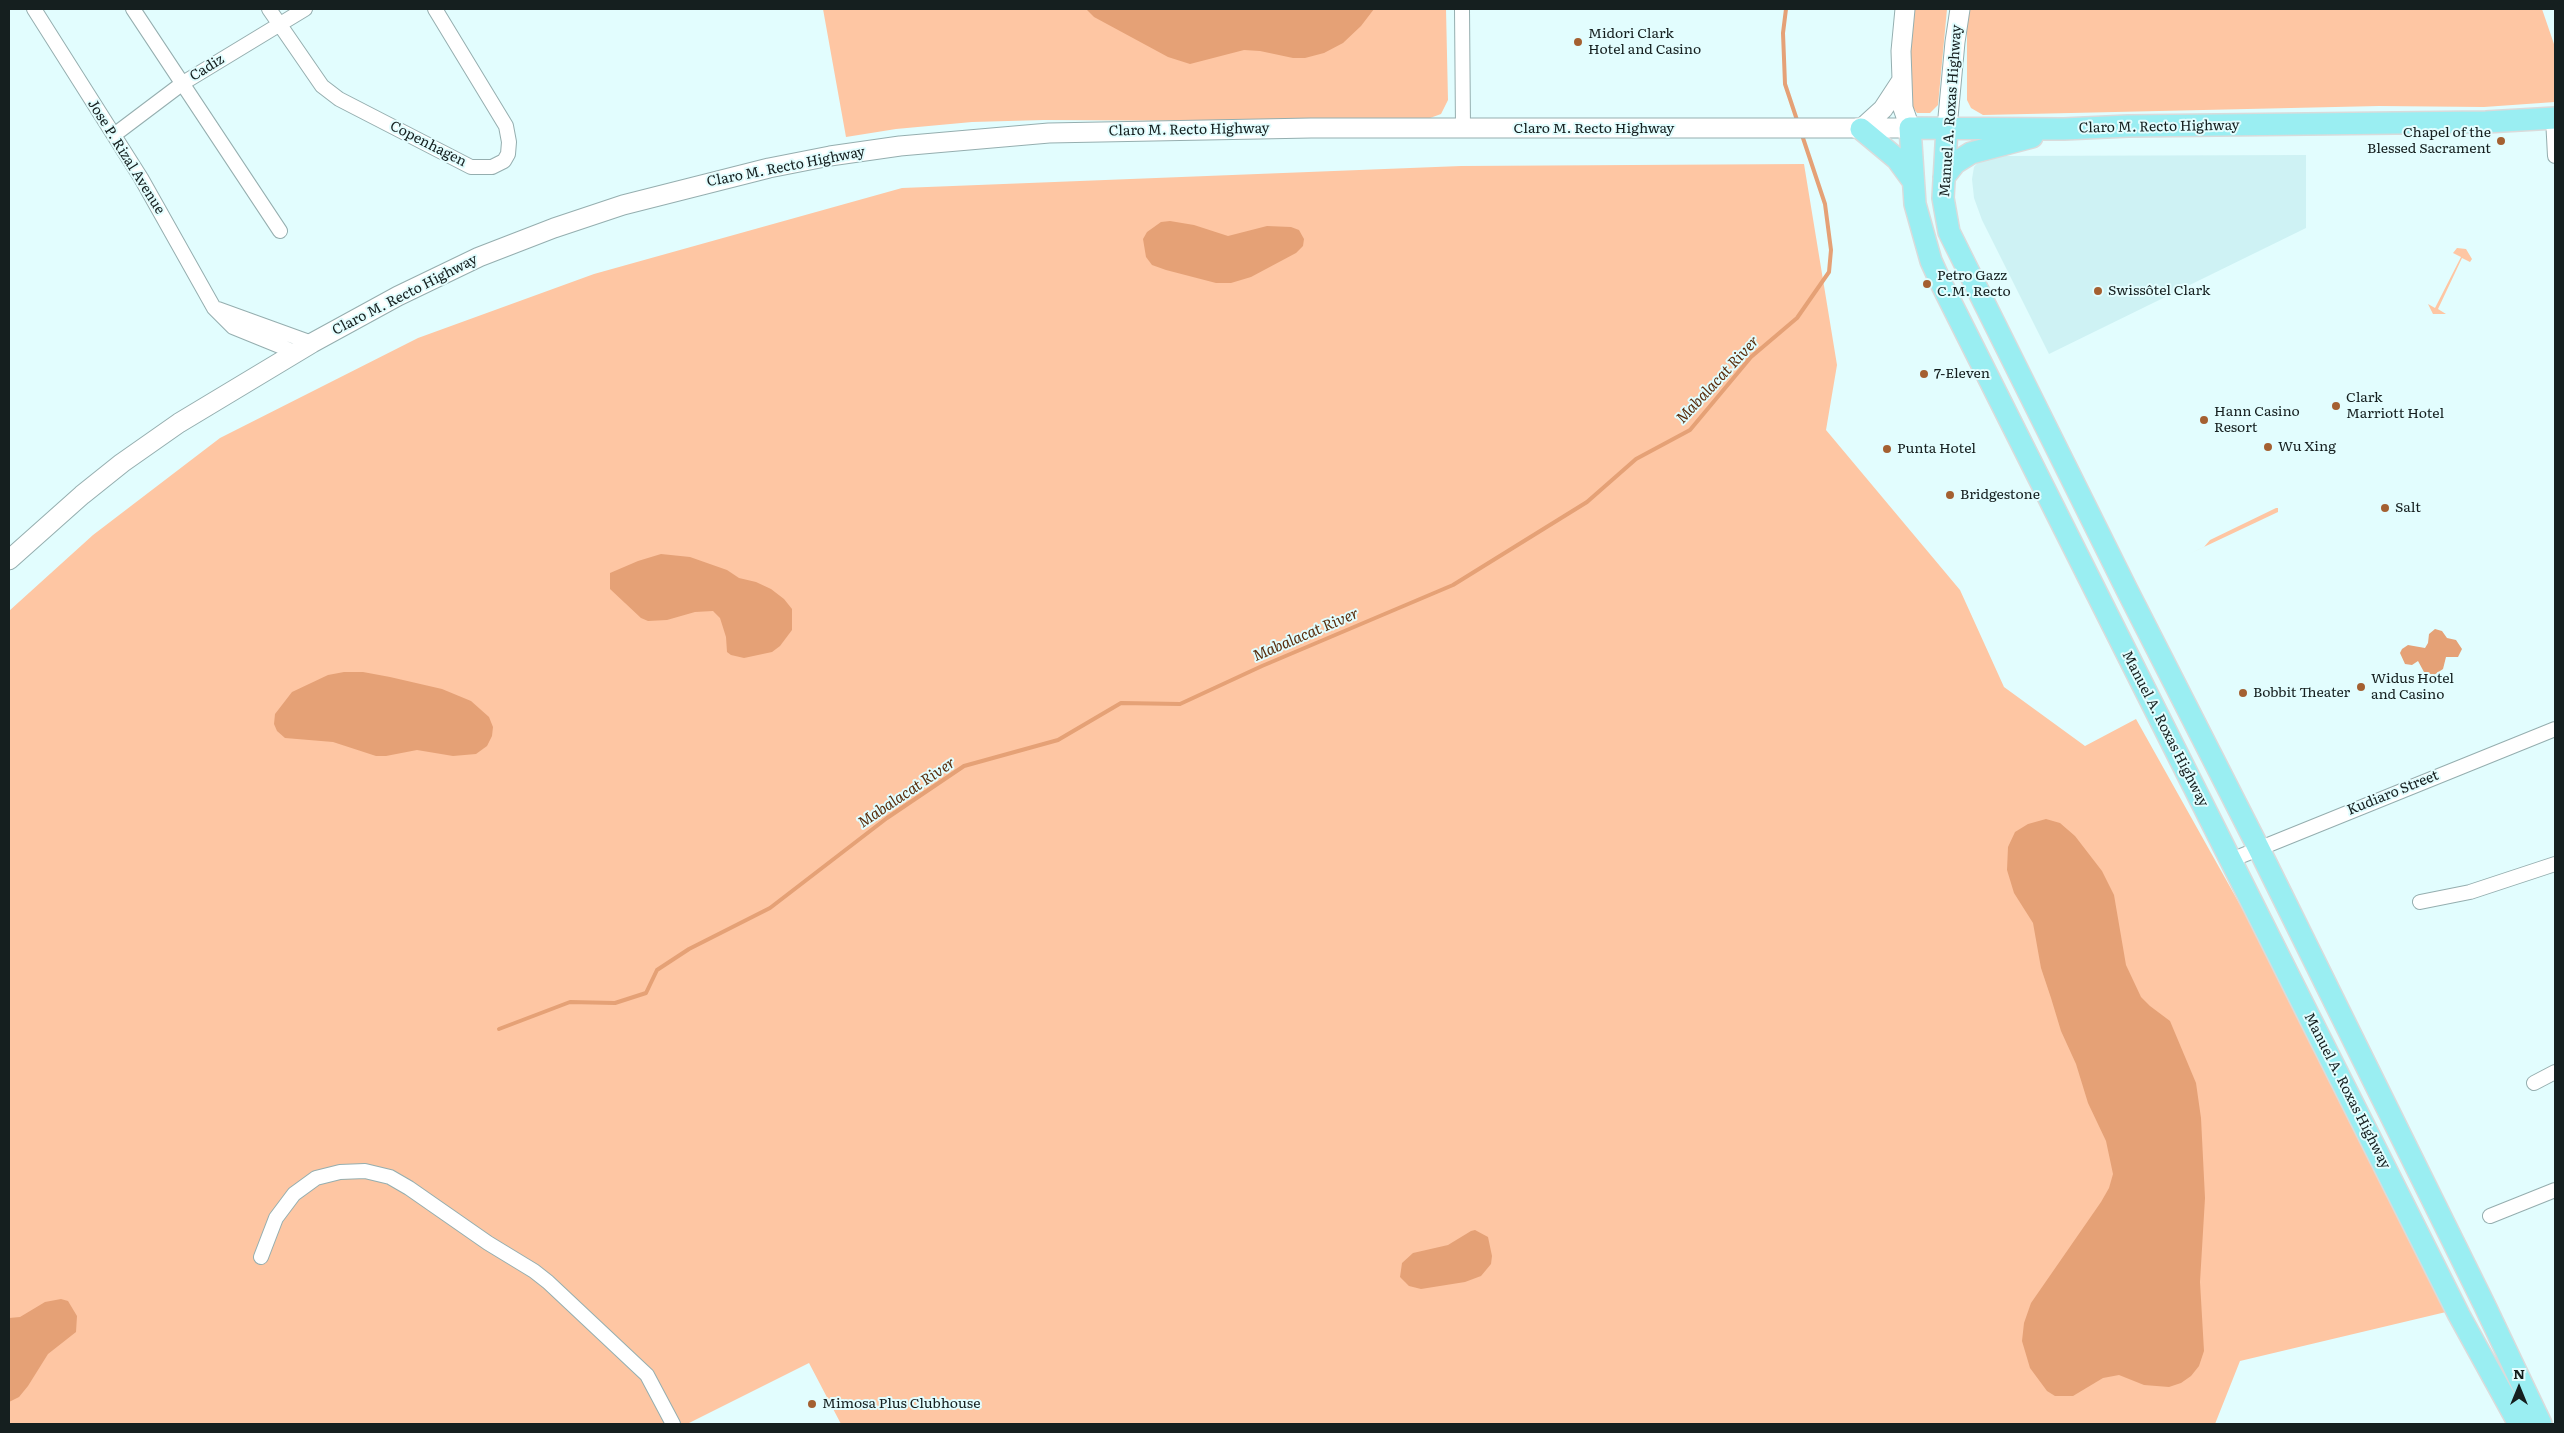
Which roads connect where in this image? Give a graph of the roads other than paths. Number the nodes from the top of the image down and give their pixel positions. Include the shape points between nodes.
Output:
1 (34, 9) edge
2 (133, 9) edge
3 (269, 9) edge
4 (306, 9) edge
5 (435, 9) edge
6 (1462, 9) edge
7 (1905, 9) edge
8 (1960, 9) edge
9 (278, 24) junction
10 (1902, 80) junction
11 (183, 83) junction
12 (2554, 118) edge
13 (1463, 128) junction
14 (1910, 128) junction
15 (1947, 128) junction
16 (1861, 129) junction
17 (2064, 129) junction
18 (114, 135) junction
19 (2555, 156) edge
20 (1944, 177) junction
21 (1913, 181) junction
22 (280, 231) dead end
23 (305, 348) junction
24 (9, 560) edge
25 (2555, 729) edge
26 (2258, 847) junction
27 (2231, 860) junction
28 (2555, 864) edge
29 (2420, 902) dead end
30 (2555, 1072) edge
31 (2534, 1083) dead end
32 (2555, 1190) edge
33 (2490, 1216) dead end
34 (261, 1257) dead end
35 (673, 1424) edge
36 (2519, 1424) edge
37 (2541, 1424) edge

1 - 18 street, Jose P. Rizal Avenue
2 - 11 street
3 - 9 street
4 - 9 street, Cadiz
5 - 9 street, Copenhagen via 506,126 508,154 504,161 492,168 471,167 339,99 322,86
6 - 13 street
7 - 10 main road, Manuel A. Roxas Highway
8 - 15 main road, Manuel A. Roxas Highway
9 - 11 street, Cadiz
10 - 14 main road, Manuel A. Roxas Highway via 1902,108
10 - 16 main road via 1883,109
11 - 18 street, Cadiz
11 - 22 street
12 - 17 main road, Claro M. Recto Highway
12 - 19 street
13 - 16 main road, Claro M. Recto Highway
13 - 23 main road, Claro M. Recto Highway via 1049,133 907,145 812,159 651,197 515,242 398,296
14 - 15 main road, Claro M. Recto Highway
14 - 16 main road, Claro M. Recto Highway
14 - 21 main road, Manuel A. Roxas Highway
15 - 17 main road, Claro M. Recto Highway
15 - 20 main road, Manuel A. Roxas Highway
16 - 21 main road via 1897,159
17 - 20 main road via 1979,150 1955,163
18 - 23 street, Jose P. Rizal Avenue via 214,308 233,327
20 - 26 main road, Manuel A. Roxas Highway via 1943,198 1957,249
21 - 27 main road, Manuel A. Roxas Highway via 1915,204 1934,268
23 - 24 main road, Claro M. Recto Highway via 179,424 122,463
25 - 26 street, Kudiaro Street
26 - 27 street, Kudiaro Street
26 - 37 main road, Manuel A. Roxas Highway
27 - 36 main road, Manuel A. Roxas Highway via 2459,1315
28 - 29 street via 2470,892
30 - 31 street
32 - 33 street
34 - 35 street via 276,1218 294,1194 316,1178 340,1172 365,1171 390,1177 488,1244 534,1271 647,1375

